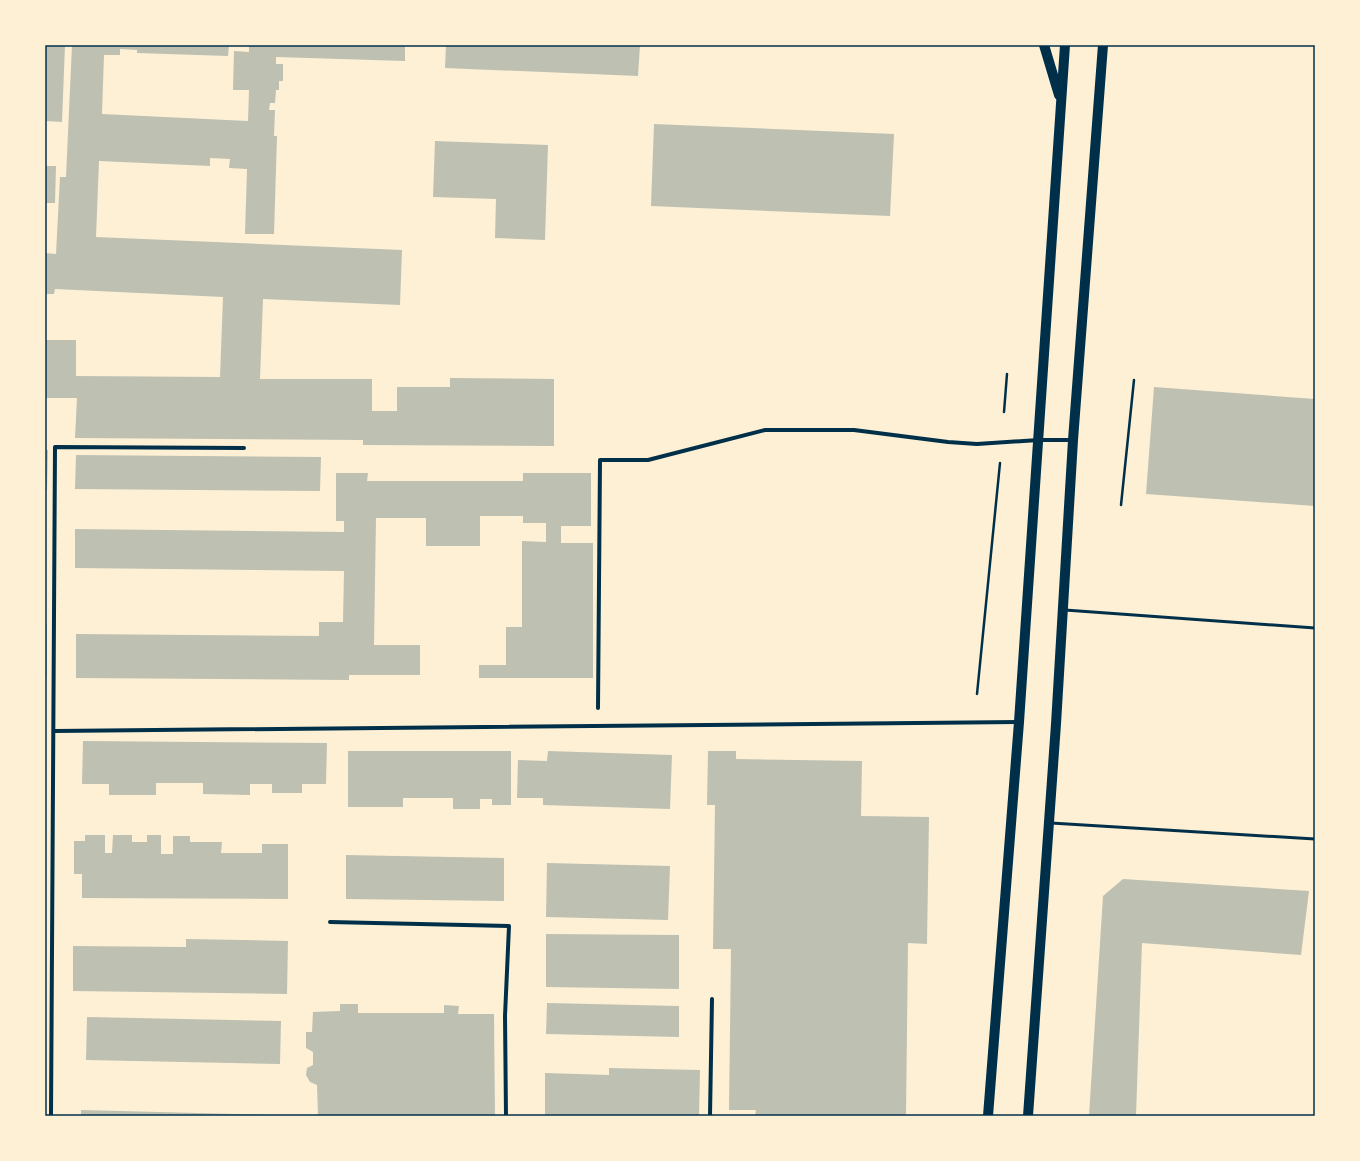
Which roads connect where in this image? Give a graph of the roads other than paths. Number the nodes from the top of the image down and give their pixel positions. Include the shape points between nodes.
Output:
1 (1044, 45) edge
2 (1065, 45) edge
3 (1103, 45) edge
4 (1061, 101) junction
5 (1039, 440) junction
6 (1073, 440) junction
7 (244, 448) dead end
8 (1063, 609) junction
9 (1315, 628) edge
10 (598, 708) dead end
11 (1019, 722) junction
12 (54, 731) junction
13 (1049, 823) junction
14 (1315, 839) edge
15 (330, 922) dead end
16 (712, 999) dead end
17 (51, 1116) edge
18 (506, 1116) edge
19 (710, 1116) edge
20 (988, 1116) edge
21 (1028, 1116) edge

1 - 4 main road
2 - 4 main road
3 - 6 main road
4 - 5 main road
5 - 6 street
5 - 10 street via 976,444 854,430 766,430 648,460 600,460
5 - 11 main road
6 - 8 main road
7 - 12 street via 55,447
8 - 9 lane
8 - 13 main road
11 - 12 street
11 - 20 main road
12 - 17 street
13 - 14 lane
13 - 21 main road
15 - 18 street via 508,926
16 - 19 street

